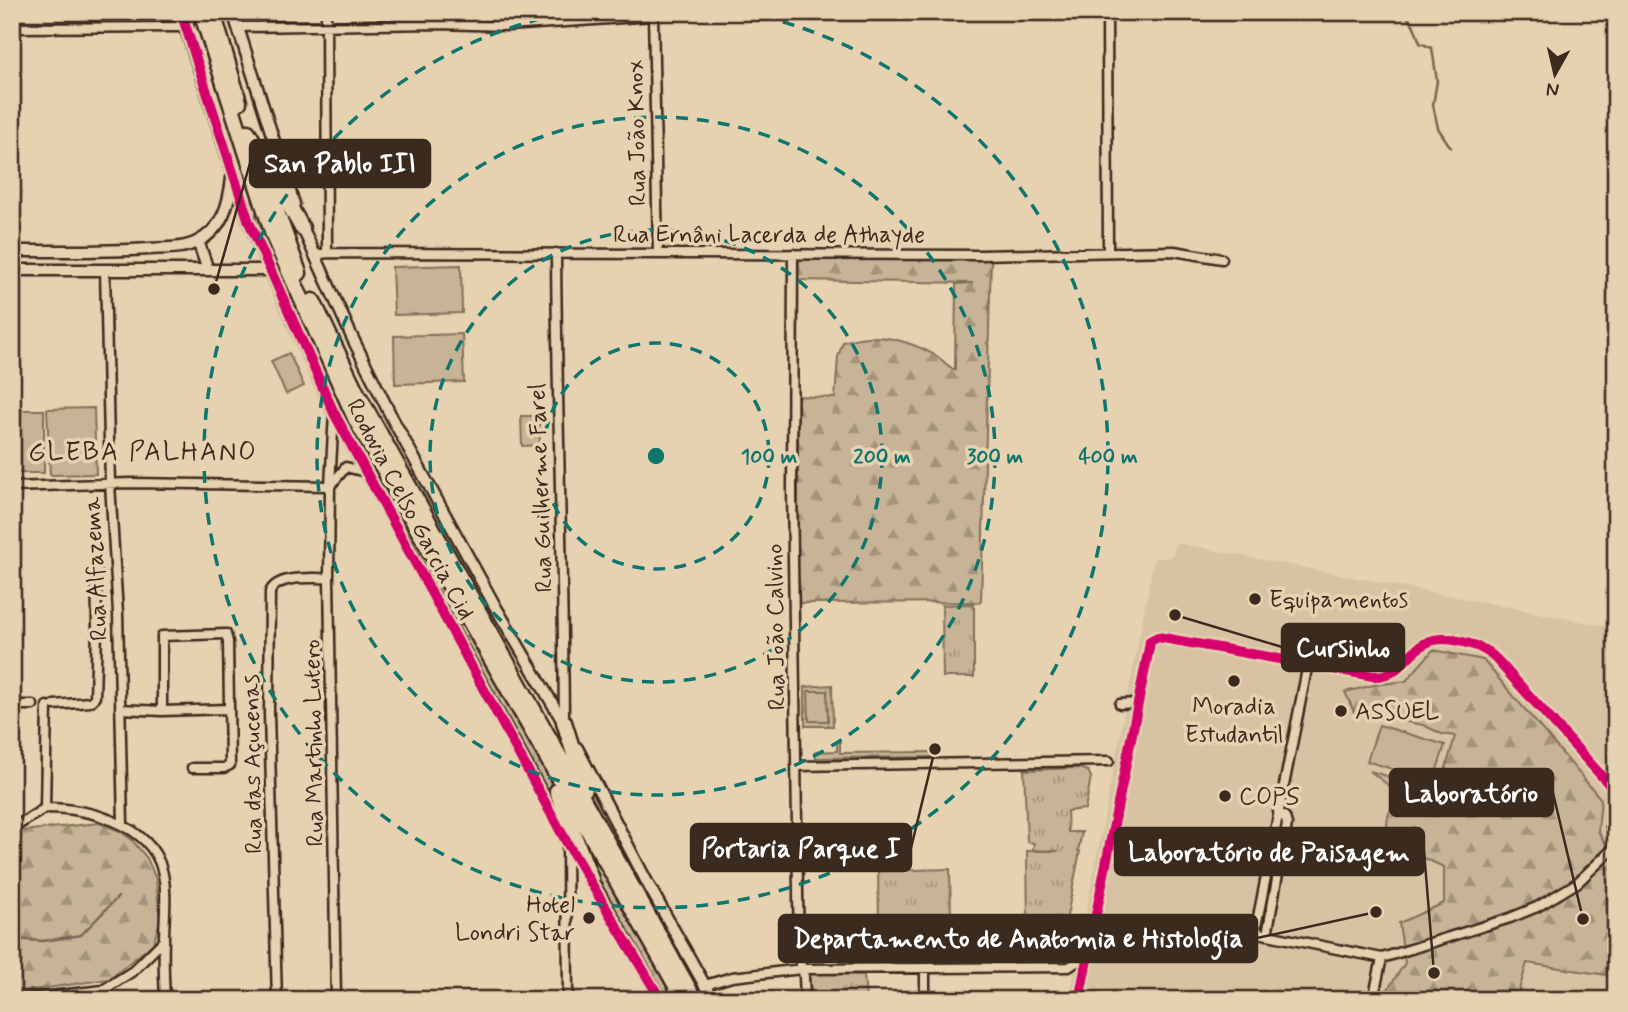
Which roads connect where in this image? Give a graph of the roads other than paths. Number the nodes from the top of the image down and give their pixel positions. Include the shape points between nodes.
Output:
1 (201, 12) edge
2 (213, 12) edge
3 (233, 12) edge
4 (326, 12) edge
5 (1107, 12) edge
6 (653, 14) edge
7 (185, 17) edge
8 (327, 26) junction
9 (238, 27) junction
10 (12, 29) edge
11 (248, 132) junction
12 (233, 175) junction
13 (302, 228) junction
14 (198, 241) junction
15 (12, 251) edge
16 (105, 251) junction
17 (659, 252) junction
18 (1108, 252) junction
19 (327, 253) junction
20 (556, 253) junction
21 (793, 254) junction
22 (316, 256) junction
23 (1222, 259) dead end
24 (12, 270) edge
25 (105, 270) junction
26 (208, 270) junction
27 (271, 270) junction
28 (334, 413) junction
29 (365, 472) junction
30 (110, 484) junction
31 (330, 486) junction
32 (12, 487) edge
33 (96, 552) dead end
34 (329, 578) junction
35 (1308, 664) junction
36 (1137, 703) junction
37 (1120, 704) dead end
38 (12, 705) edge
39 (51, 706) junction
40 (120, 709) junction
41 (229, 709) junction
42 (162, 711) junction
43 (564, 722) junction
44 (548, 759) junction
45 (1109, 761) dead end
46 (796, 766) junction
47 (192, 768) dead end
48 (1616, 792) edge
49 (45, 808) junction
50 (1616, 810) edge
51 (594, 817) junction
52 (122, 824) junction
53 (12, 829) edge
54 (568, 843) junction
55 (1616, 845) edge
56 (591, 879) junction
57 (164, 940) junction
58 (1088, 954) junction
59 (1382, 958) junction
60 (802, 969) junction
61 (925, 969) junction
62 (705, 985) junction
63 (52, 998) edge
64 (16, 1000) edge
65 (165, 1000) edge
66 (243, 1000) edge
67 (277, 1000) edge
68 (336, 1000) edge
69 (568, 1000) edge
70 (661, 1000) edge
71 (684, 1000) edge
72 (695, 1000) edge
73 (713, 1000) edge
74 (805, 1000) edge
75 (925, 1000) edge
76 (1079, 1000) edge
77 (1373, 1000) edge

1 - 44 highway, Rodovia Celso Garcia Cid via 274,238 356,420
2 - 11 highway, Rodovia Celso Garcia Cid
3 - 9 street, Rodovia Celso Garcia Cid
4 - 8 street
5 - 18 street
6 - 8 street via 508,26
6 - 17 street, Rua João Knox
7 - 10 street
7 - 12 street, Rodovia Celso Garcia Cid
8 - 9 street
8 - 19 street
9 - 13 street, Rodovia Celso Garcia Cid
11 - 13 highway
11 - 51 highway, Rodovia Celso Garcia Cid via 299,273 356,391
12 - 14 street via 228,209
12 - 27 street, Rodovia Celso Garcia Cid
13 - 22 street, Rodovia Celso Garcia Cid
14 - 16 street via 179,247
14 - 26 street
15 - 16 street
16 - 25 street
17 - 20 street, Rua Ernâni Lacerda de Athayde
17 - 21 street, Rua Ernâni Lacerda de Athayde
18 - 21 street, Rua Ernâni Lacerda de Athayde
18 - 23 street, Rua Ernâni Lacerda de Athayde via 1174,251
19 - 20 street, Rua Ernâni Lacerda de Athayde
19 - 22 street, Rua Ernâni Lacerda de Athayde
20 - 43 street, Rua Guilherme Farel
21 - 46 street, Rua João Calvino
22 - 43 street, Rodovia Celso Garcia Cid via 392,418
24 - 25 street
25 - 26 street
25 - 30 street, Rua Alfazema
26 - 27 street
27 - 28 street, Rodovia Celso Garcia Cid
28 - 29 street, Rodovia Celso Garcia Cid
28 - 31 street, Rua Martinho Lutero
29 - 31 street via 346,467
29 - 54 street, Rodovia Celso Garcia Cid
30 - 31 street
30 - 32 street
30 - 40 street, Rua Alfazema
31 - 34 street, Rua Martinho Lutero
33 - 39 street via 95,697 90,702
34 - 67 street, Rua das Açucenas via 284,580 271,592 269,714
34 - 68 street, Rua Martinho Lutero
35 - 36 street via 1158,636 1150,641
35 - 48 street via 1380,676 1392,672 1428,640 1446,638 1483,648
35 - 59 street via 1278,811 1287,824 1267,935
36 - 37 street
36 - 58 street
38 - 39 street
39 - 49 street
40 - 42 street
40 - 52 street, Rua Alfazema
41 - 42 street
41 - 42 street via 227,636 170,634 161,639
41 - 47 street via 230,765
43 - 51 highway
43 - 62 street, Rodovia Celso Garcia Cid
44 - 56 highway
44 - 71 highway, Rodovia Celso Garcia Cid
45 - 46 street
46 - 60 street, Rua João Calvino
49 - 52 street via 91,813
49 - 53 street
50 - 55 street via 1611,826
51 - 72 highway, Rodovia Celso Garcia Cid
52 - 57 street via 150,846 162,867
54 - 56 street, Rodovia Celso Garcia Cid
54 - 69 street
55 - 59 street via 1577,883 1537,907
56 - 70 street, Rodovia Celso Garcia Cid
57 - 63 street via 133,971 103,990
57 - 65 street
58 - 61 street via 1069,967
58 - 76 street
59 - 77 street
60 - 61 street
60 - 62 street
60 - 74 street, Rua João Calvino
61 - 75 street
62 - 73 street, Rodovia Celso Garcia Cid
63 - 64 street
66 - 67 street

